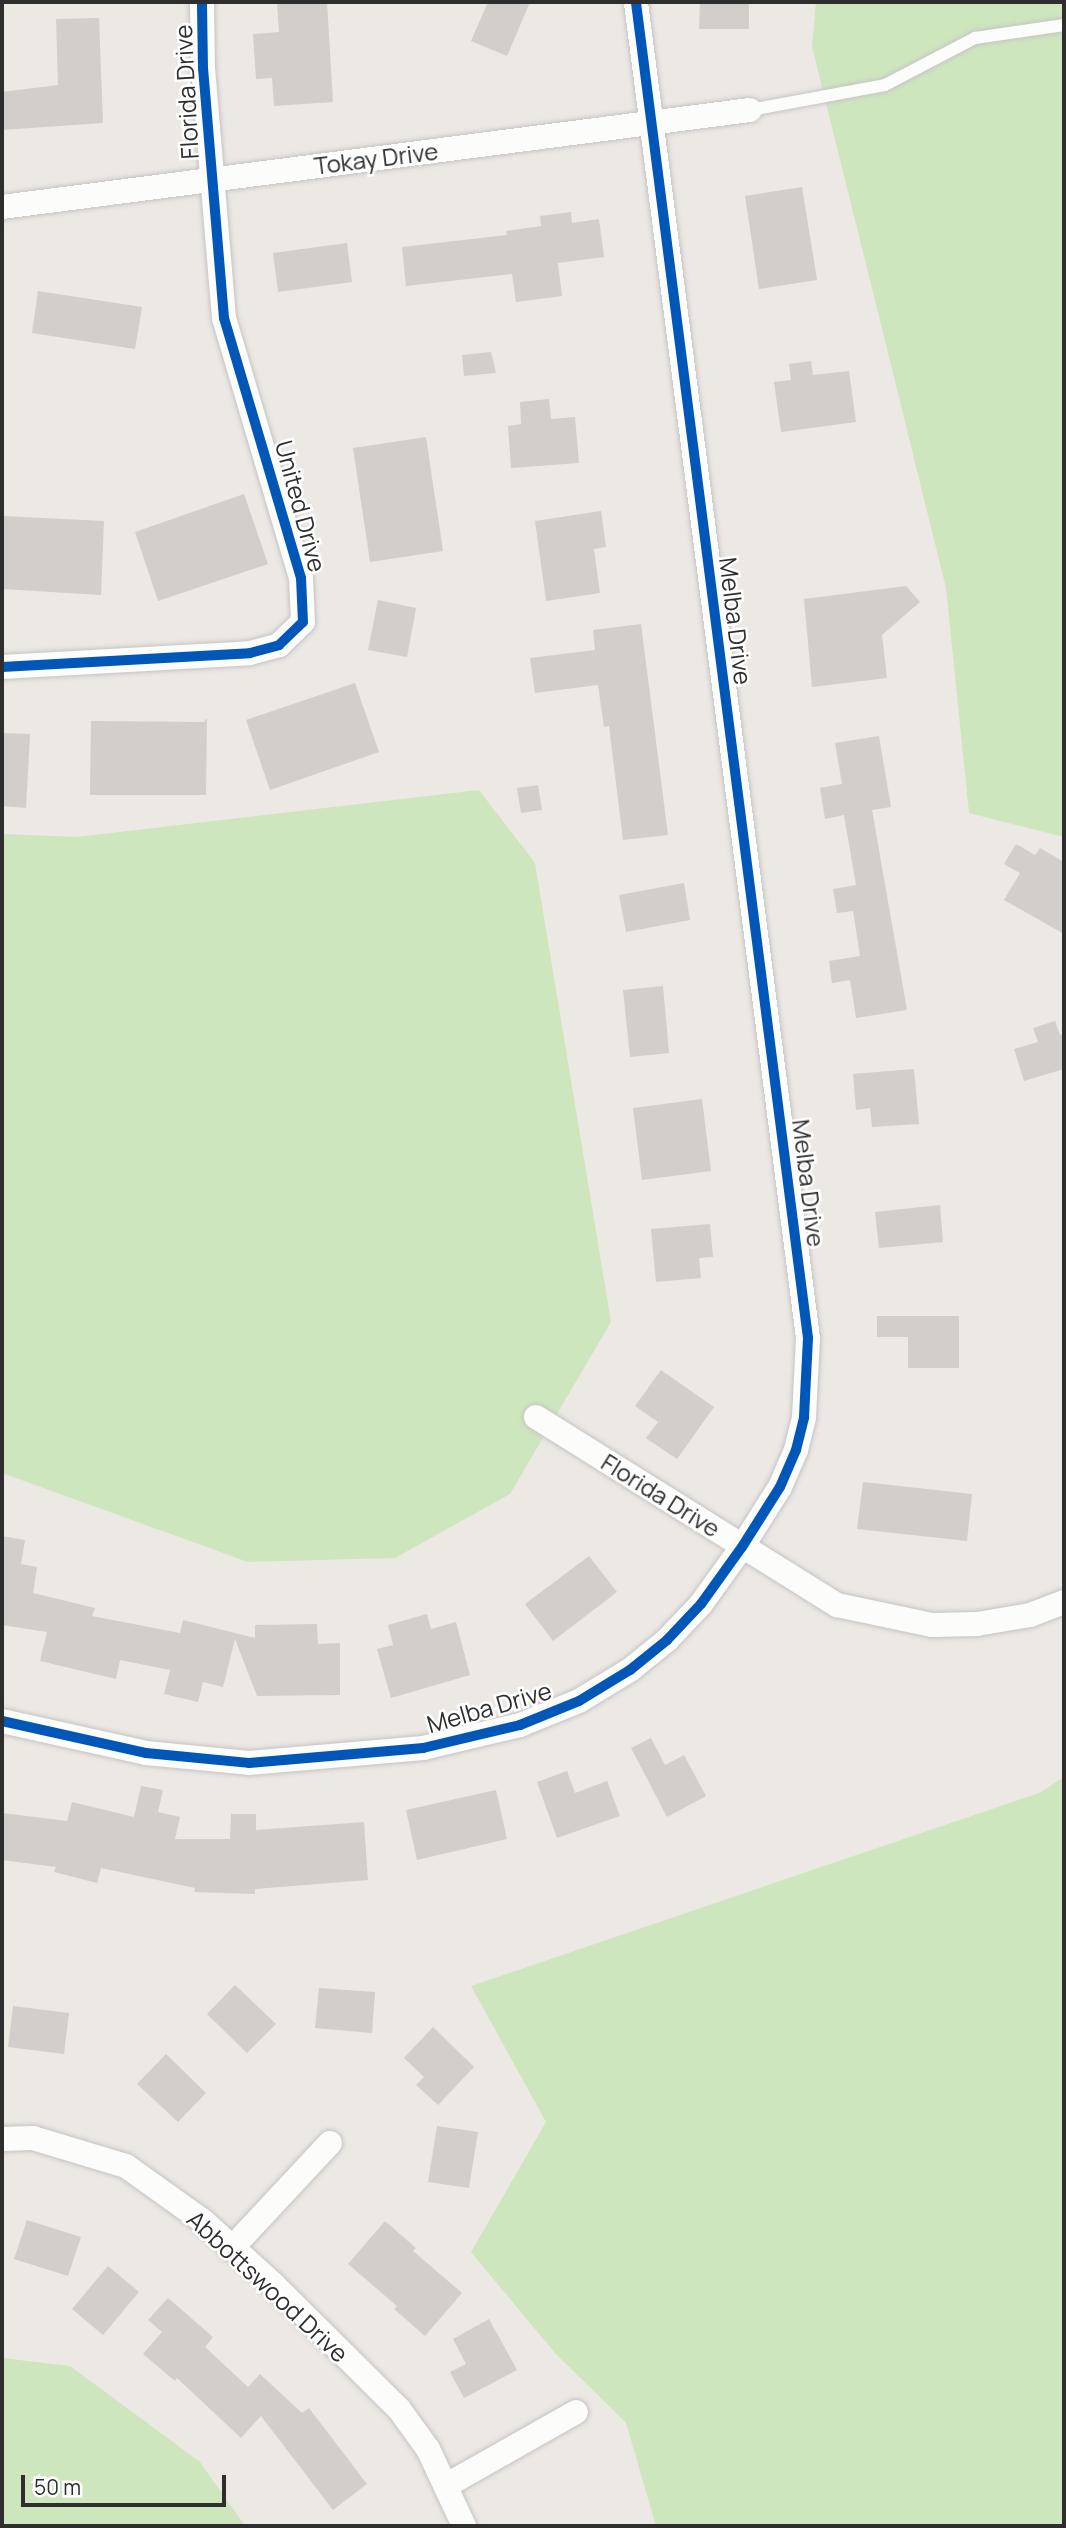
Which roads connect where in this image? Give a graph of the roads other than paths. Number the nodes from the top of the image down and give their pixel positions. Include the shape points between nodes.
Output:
1 (202, 2) edge
2 (636, 2) edge
3 (1064, 25) edge
4 (750, 110) joint
5 (650, 123) junction
6 (212, 180) junction
7 (2, 207) edge
8 (2, 667) edge
9 (537, 1417) dead end
10 (742, 1547) junction
11 (1064, 1602) edge
12 (2, 1721) edge
13 (2, 2139) edge
14 (330, 2143) dead end
15 (231, 2249) junction
16 (576, 2412) dead end
17 (447, 2485) junction
18 (464, 2526) edge

1 - 6 street, Florida Drive
2 - 5 street, Melba Drive
3 - 4 lane via 975,38 886,85
4 - 5 street, Tokay Drive
5 - 6 street, Tokay Drive
5 - 10 street, Melba Drive via 808,1338 804,1417 796,1450 780,1487
6 - 7 street, Tokay Drive
6 - 8 street, United Drive via 224,318 301,578 303,622 279,645 250,653
9 - 10 street, Florida Drive
10 - 11 street, Florida Drive via 837,1605 932,1625 977,1624 1030,1615
10 - 12 street, Melba Drive via 701,1604 630,1670 579,1701 520,1725 423,1748 249,1763 146,1753
13 - 15 street, Abbottswood Drive via 33,2138 126,2166 203,2221
14 - 15 street
15 - 17 street, Abbottswood Drive via 274,2285 398,2410 422,2439
16 - 17 street
17 - 18 street, Abbottswood Drive

